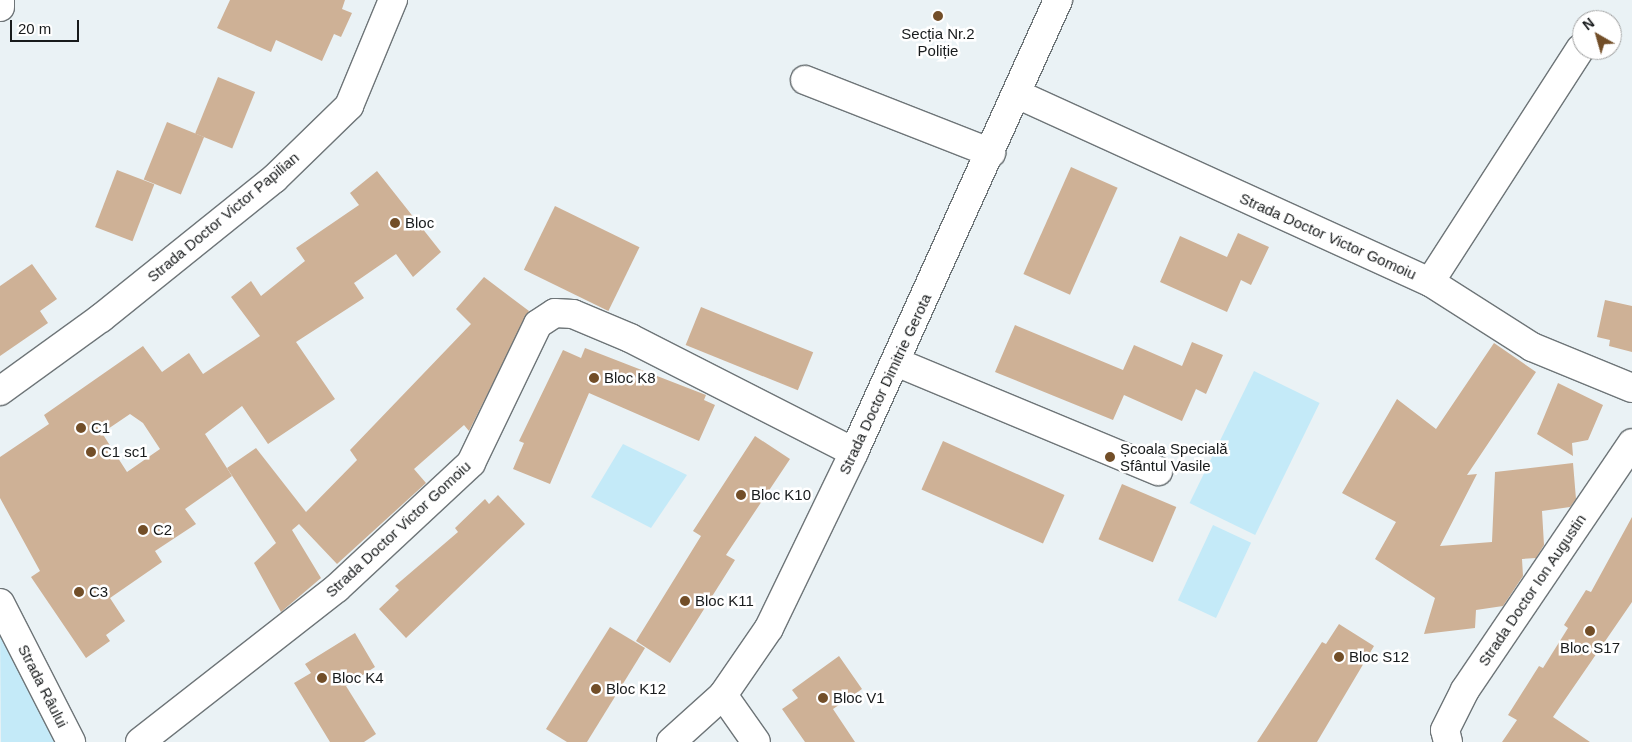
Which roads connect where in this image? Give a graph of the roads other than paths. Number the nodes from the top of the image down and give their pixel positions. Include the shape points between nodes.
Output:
1 (0, 0) edge
2 (393, 0) edge
3 (1058, 0) edge
4 (0, 8) edge
5 (1573, 60) edge
6 (805, 80) dead end
7 (1017, 94) junction
8 (990, 153) junction
9 (1430, 282) junction
10 (896, 362) junction
11 (1632, 388) edge
12 (0, 391) edge
13 (1632, 443) edge
14 (854, 452) junction
15 (1158, 471) dead end
16 (0, 603) edge
17 (723, 695) junction
18 (72, 742) edge
19 (140, 742) edge
20 (671, 742) edge
21 (756, 742) edge
22 (1448, 742) edge

1 - 4 street
2 - 12 street, Strada Doctor Victor Papilian via 349,106 274,179 101,318
3 - 7 street, Strada Doctor Dimitrie Gerota
5 - 9 street
6 - 8 street
7 - 8 street, Strada Doctor Dimitrie Gerota
7 - 9 street, Strada Doctor Victor Gomoiu
8 - 10 street, Strada Doctor Dimitrie Gerota
9 - 11 street, Strada Doctor Victor Gomoiu via 1532,347
10 - 14 street, Strada Doctor Dimitrie Gerota
10 - 15 street
13 - 22 street, Strada Doctor Ion Augustin via 1465,690 1445,730
14 - 17 street, Strada Doctor Dimitrie Gerota via 769,628
14 - 19 street, Strada Doctor Victor Gomoiu via 630,338 573,314 555,313 538,324 471,463 337,588
16 - 18 street, Strada Râului
17 - 20 street, Strada Doctor Dimitrie Gerota
17 - 21 street

